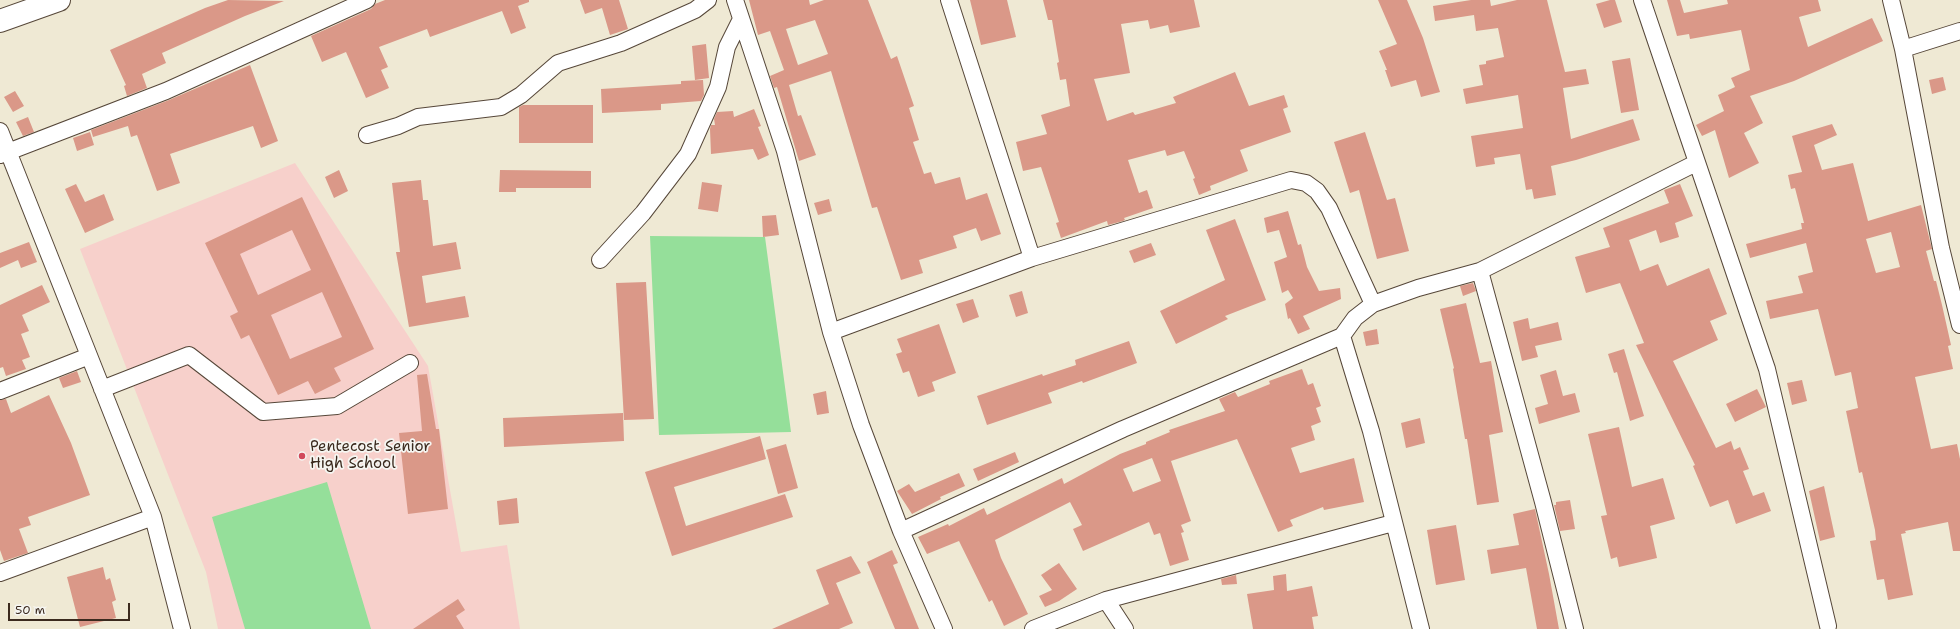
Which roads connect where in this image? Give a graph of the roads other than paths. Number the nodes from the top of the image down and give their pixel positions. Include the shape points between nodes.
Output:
1 (59, 0) edge
2 (367, 0) edge
3 (708, 0) edge
4 (735, 0) edge
5 (949, 0) edge
6 (1642, 0) edge
7 (1891, 0) edge
8 (742, 19) junction
9 (0, 21) edge
10 (1960, 31) edge
11 (1903, 49) junction
12 (0, 131) edge
13 (367, 135) dead end
14 (4, 153) edge
15 (1696, 163) junction
16 (1032, 258) junction
17 (600, 260) dead end
18 (1480, 271) junction
19 (1373, 304) junction
20 (1960, 325) edge
21 (831, 332) junction
22 (1342, 336) junction
23 (89, 356) junction
24 (410, 363) dead end
25 (102, 389) junction
26 (0, 391) edge
27 (153, 517) junction
28 (1393, 523) junction
29 (901, 531) junction
30 (0, 574) edge
31 (1106, 600) junction
32 (1828, 626) dead end
33 (182, 629) edge
34 (944, 629) edge
35 (1032, 629) edge
36 (1125, 629) edge
37 (1421, 629) edge
38 (1575, 629) edge

1 - 9 highway
2 - 14 street via 166,91
3 - 13 street via 695,10 621,43 558,63 521,95 501,107 418,117
4 - 8 street
5 - 16 street
6 - 15 street
7 - 11 street
8 - 17 street via 727,47 718,87 688,154 643,213
8 - 21 street via 785,151
10 - 11 street
11 - 20 street via 1941,248
12 - 14 street
14 - 23 street
15 - 18 street
15 - 32 street via 1767,369
16 - 19 street via 1290,180 1306,183 1317,191 1329,208
16 - 21 street
18 - 19 street via 1418,288
18 - 38 street
19 - 22 street via 1355,318
21 - 29 street via 866,440
22 - 28 street via 1371,431
22 - 29 street via 1122,429
23 - 25 street
23 - 26 street
24 - 25 street via 337,406 263,412 189,355
25 - 27 street
27 - 30 street
27 - 33 street
28 - 31 street
28 - 37 street
29 - 34 street
31 - 35 street
31 - 36 street

